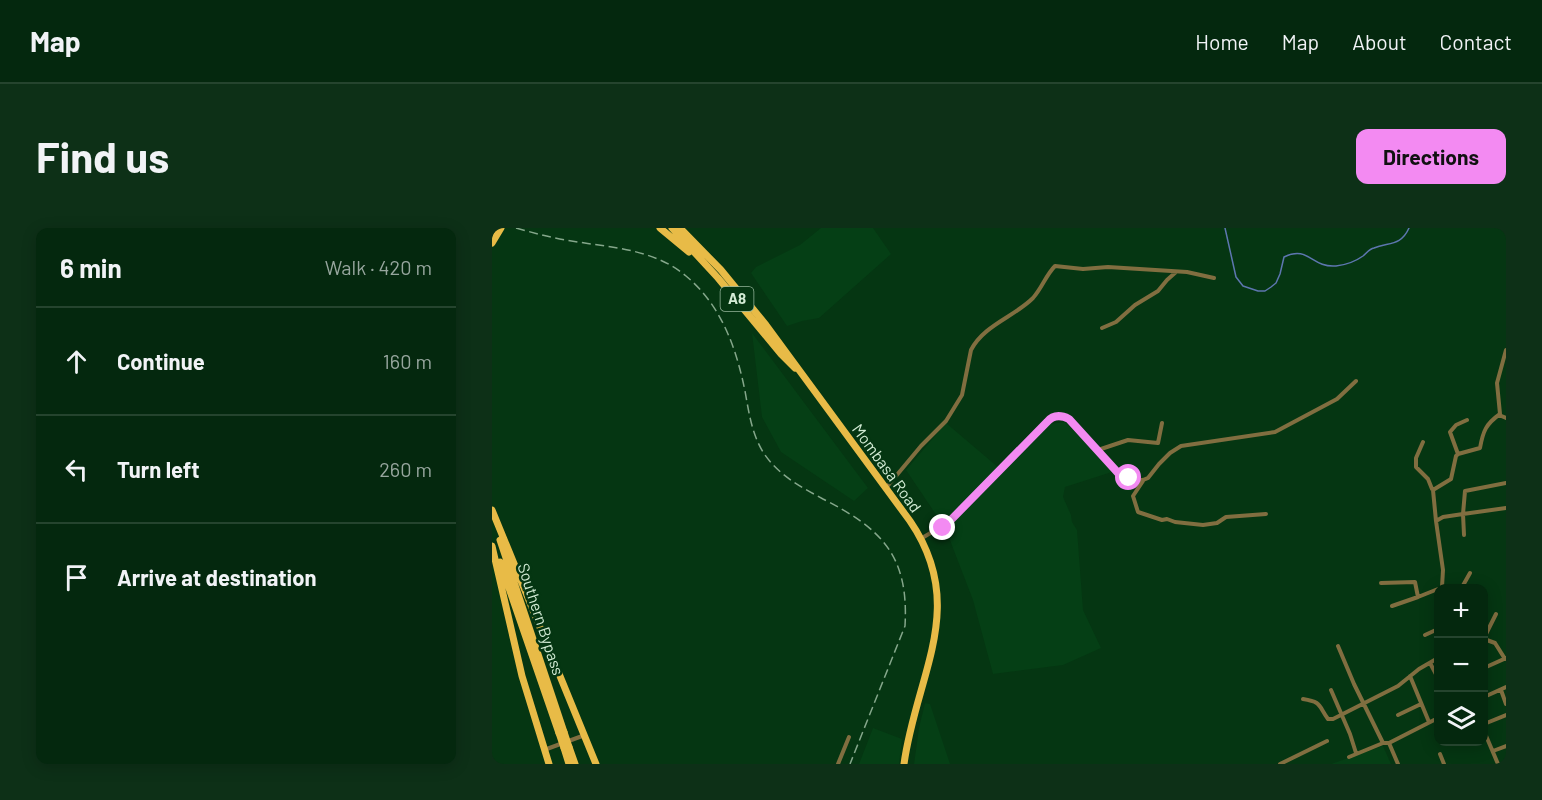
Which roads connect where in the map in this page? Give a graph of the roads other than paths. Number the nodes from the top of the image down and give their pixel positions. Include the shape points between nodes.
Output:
1 (501, 228) edge
2 (660, 228) edge
3 (672, 228) edge
4 (680, 228) edge
5 (492, 243) edge
6 (703, 262) junction
7 (1176, 272) junction
8 (1214, 278) dead end
9 (1102, 328) dead end
10 (1506, 350) edge
11 (800, 371) junction
12 (1356, 381) dead end
13 (1499, 415) junction
14 (1506, 418) edge
15 (1467, 420) dead end
16 (1162, 423) dead end
17 (1423, 442) dead end
18 (1098, 450) junction
19 (1458, 454) junction
20 (1143, 481) junction
21 (1506, 483) edge
22 (885, 489) junction
23 (1433, 490) junction
24 (1506, 507) edge
25 (492, 510) edge
26 (1266, 514) dead end
27 (1463, 514) junction
28 (492, 515) edge
29 (1436, 521) junction
30 (1464, 535) dead end
31 (922, 538) junction
32 (492, 540) edge
33 (492, 546) edge
34 (1470, 573) dead end
35 (1381, 583) dead end
36 (1441, 584) edge
37 (1463, 584) edge
38 (1434, 590) edge
39 (1418, 597) junction
40 (1392, 606) dead end
41 (1496, 614) dead end
42 (1434, 631) edge
43 (1425, 635) dead end
44 (1484, 638) edge
45 (1488, 640) edge
46 (1338, 646) dead end
47 (1506, 658) edge
48 (1434, 660) edge
49 (1430, 663) junction
50 (1488, 666) edge
51 (1434, 670) edge
52 (1410, 676) junction
53 (1506, 687) edge
54 (1331, 690) dead end
55 (1500, 690) junction
56 (1488, 695) edge
57 (1303, 699) dead end
58 (1364, 702) junction
59 (1421, 704) junction
60 (1506, 704) edge
61 (1341, 715) junction
62 (1398, 715) dead end
63 (1506, 715) edge
64 (1434, 720) edge
65 (1429, 722) junction
66 (1488, 722) edge
67 (561, 732) junction
68 (586, 735) junction
69 (849, 736) dead end
70 (1488, 740) edge
71 (1327, 741) dead end
72 (1383, 743) junction
73 (1389, 743) junction
74 (1506, 746) edge
75 (566, 747) junction
76 (544, 750) junction
77 (1493, 751) junction
78 (1356, 753) junction
79 (1440, 754) dead end
80 (1349, 757) dead end
81 (549, 764) edge
82 (569, 764) edge
83 (575, 764) edge
84 (596, 764) edge
85 (838, 764) edge
86 (904, 764) edge
87 (1280, 764) edge
88 (1398, 764) edge
89 (1444, 764) edge
90 (1498, 764) edge

1 - 5 highway
2 - 6 highway
3 - 6 highway, Mombasa Road / A8
4 - 11 highway, Mombasa Road / A8 via 731,282
6 - 11 highway, Mombasa Road / A8
7 - 8 street
7 - 9 street via 1158,291
7 - 22 street via 1055,266 1033,298 974,344 962,394 946,421
10 - 13 street via 1497,383
11 - 22 highway, Mombasa Road / A8
12 - 20 street via 1337,399 1275,432 1181,446
13 - 14 street
13 - 19 street via 1491,419 1480,448
15 - 19 street via 1450,432
16 - 18 street via 1158,443 1128,440
17 - 23 street via 1416,466
18 - 20 street via 1119,474
18 - 31 street via 1069,419 1050,419 951,521
19 - 23 street via 1451,478
20 - 26 street via 1133,496 1134,502 1138,512 1155,518 1203,525 1226,517
21 - 27 street via 1465,490
22 - 31 highway, Mombasa Road / A8
23 - 29 street
24 - 27 street
25 - 68 highway
27 - 29 street
27 - 30 street
28 - 67 highway, Southern Bypass
29 - 36 street via 1443,570
31 - 86 highway, Mombasa Road / A8 via 936,582 938,616
32 - 67 highway, Southern Bypass
33 - 76 highway via 522,676
34 - 37 street
35 - 39 street via 1415,582
38 - 39 street
39 - 40 street
41 - 44 street
42 - 43 street
45 - 47 street via 1495,643
46 - 58 street
47 - 50 street
48 - 49 street
49 - 51 street
49 - 52 street
52 - 58 street
52 - 59 street
53 - 55 street
54 - 61 street
55 - 56 street
55 - 60 street
57 - 61 street via 1316,701 1328,719
58 - 61 street
58 - 72 street
59 - 62 street
59 - 65 street
61 - 78 street
63 - 66 street
64 - 65 street
65 - 73 street
67 - 75 highway, bridge
68 - 76 street
68 - 84 highway
69 - 85 street
70 - 77 street
71 - 87 street
72 - 73 street
72 - 78 street
73 - 88 street
74 - 77 street
75 - 82 highway
75 - 83 highway
76 - 81 highway
77 - 90 street
78 - 80 street
79 - 89 street

